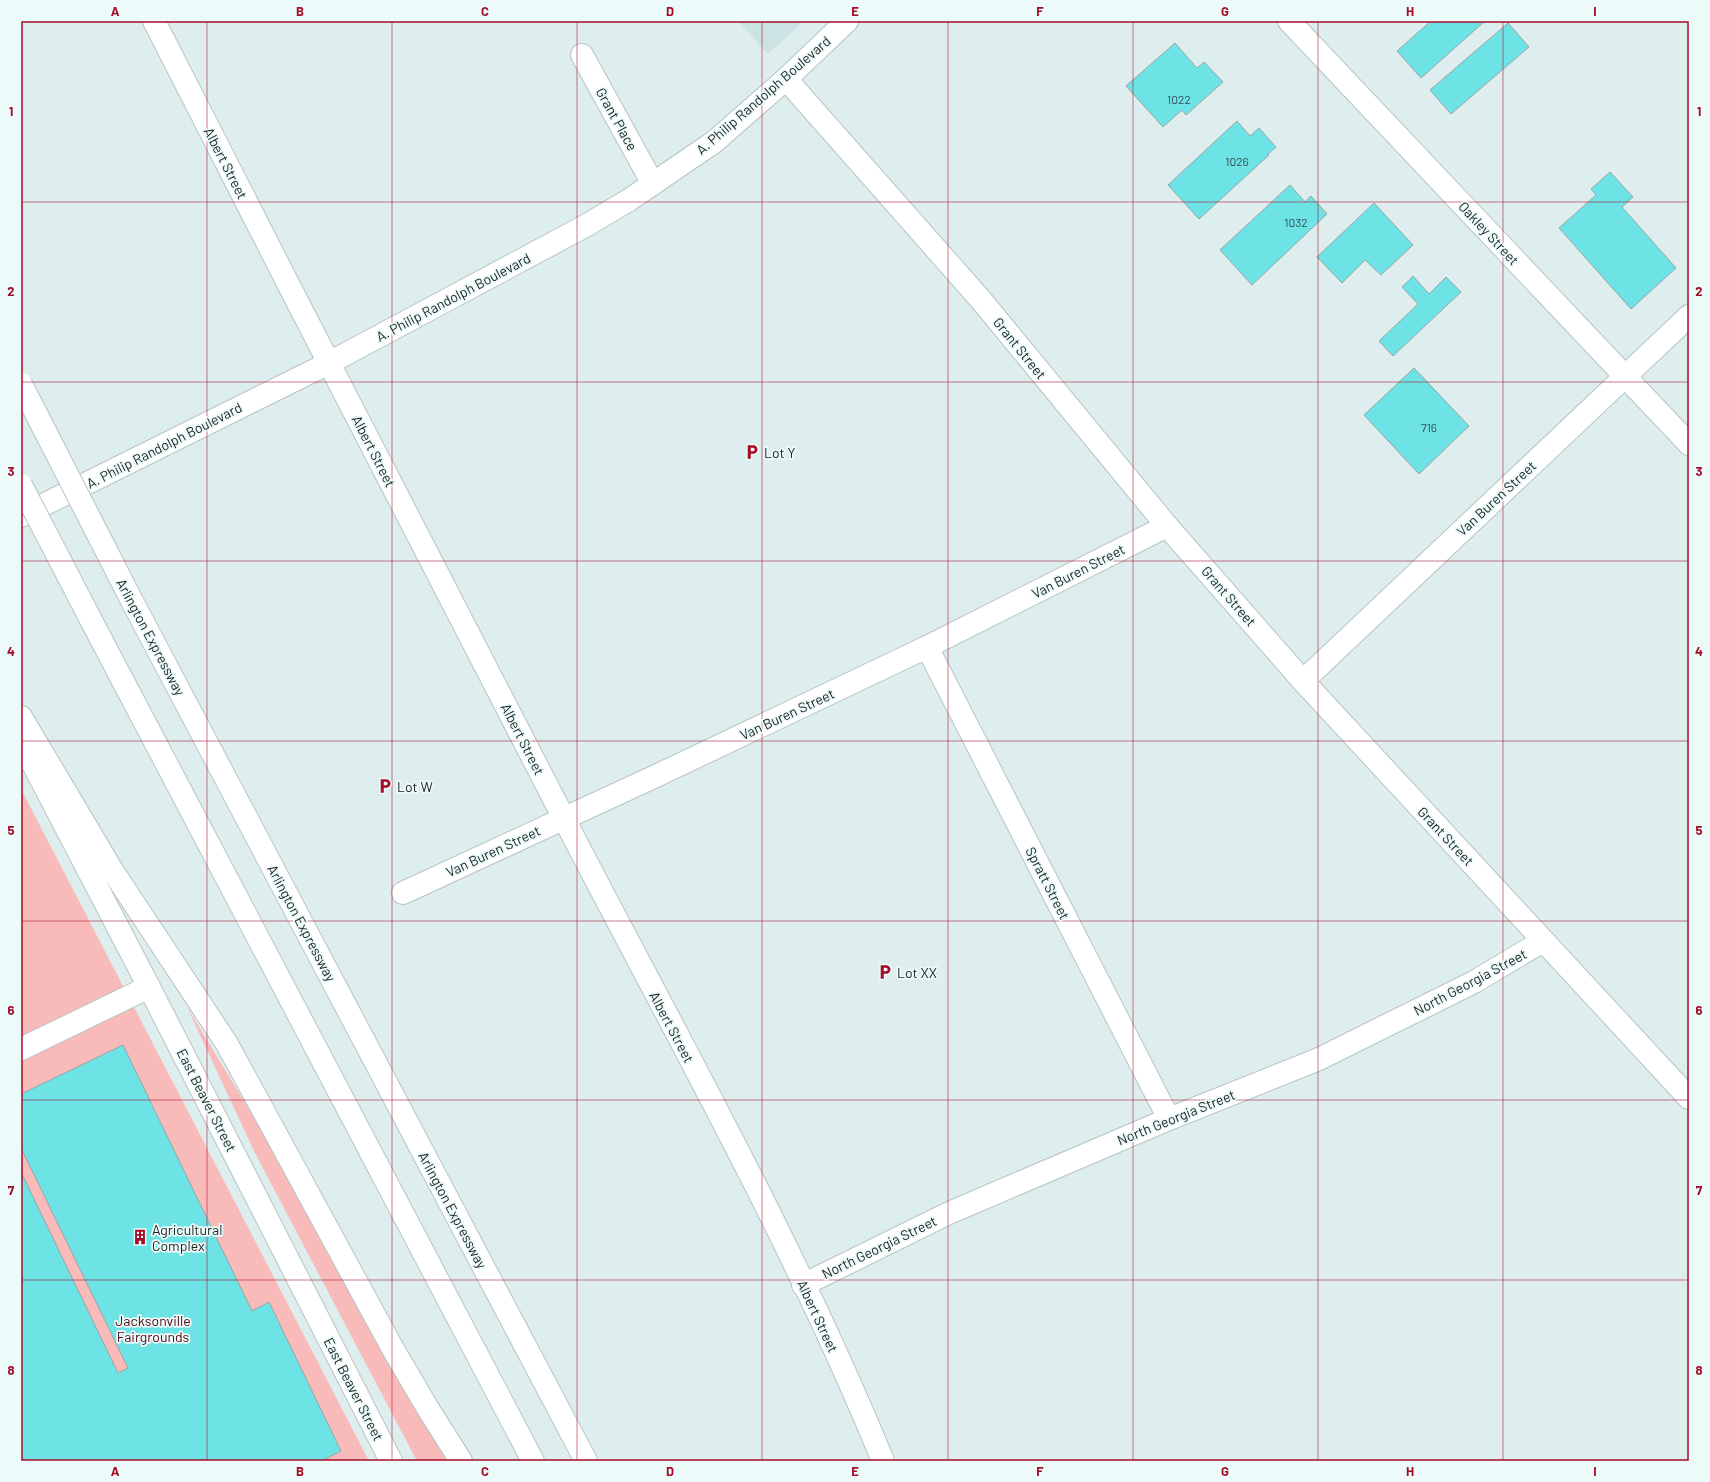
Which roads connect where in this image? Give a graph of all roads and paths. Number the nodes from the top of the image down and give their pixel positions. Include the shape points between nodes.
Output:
1 (154, 21) edge
2 (848, 21) edge
3 (1288, 21) edge
4 (582, 55) dead end
5 (786, 79) junction
6 (653, 184) junction
7 (1689, 316) edge
8 (329, 363) junction
9 (1625, 377) junction
10 (21, 384) edge
11 (1689, 444) edge
12 (21, 484) edge
13 (21, 516) edge
14 (1168, 526) junction
15 (927, 647) junction
16 (1303, 681) junction
17 (21, 718) edge
18 (21, 741) edge
19 (563, 818) junction
20 (403, 893) dead end
21 (1544, 941) junction
22 (149, 987) junction
23 (21, 1049) edge
24 (1689, 1098) edge
25 (1169, 1119) junction
26 (803, 1285) junction
27 (391, 1461) edge
28 (461, 1461) edge
29 (533, 1461) edge
30 (586, 1461) edge
31 (883, 1461) edge

1 - 8 main road, Albert Street
2 - 5 main road, A. Philip Randolph Boulevard
3 - 9 main road, Oakley Street
4 - 6 main road, Grant Place
5 - 6 main road, A. Philip Randolph Boulevard via 714,142
5 - 14 main road, Grant Street via 981,300
6 - 8 main road, A. Philip Randolph Boulevard via 587,225
7 - 9 main road, Van Buren Street
8 - 13 main road, A. Philip Randolph Boulevard
8 - 19 main road, Albert Street
9 - 11 main road, Oakley Street
9 - 16 main road, Van Buren Street
10 - 30 main road, Arlington Expressway, bridge via 132,601
12 - 29 main road, bridge
14 - 15 main road, Van Buren Street
14 - 16 main road, Grant Street
15 - 19 main road, Van Buren Street
15 - 25 main road, Spratt Street
16 - 21 main road, Grant Street
17 - 28 main road via 112,870 227,1044 397,1355
18 - 22 main road, East Beaver Street
19 - 20 main road, Van Buren Street
19 - 26 main road, Albert Street via 774,1222
21 - 24 main road, Grant Street
21 - 25 main road, North Georgia Street via 1474,982 1318,1059
22 - 23 main road
22 - 27 main road, East Beaver Street
25 - 26 main road, North Georgia Street via 949,1212
26 - 31 main road, Albert Street via 854,1392

